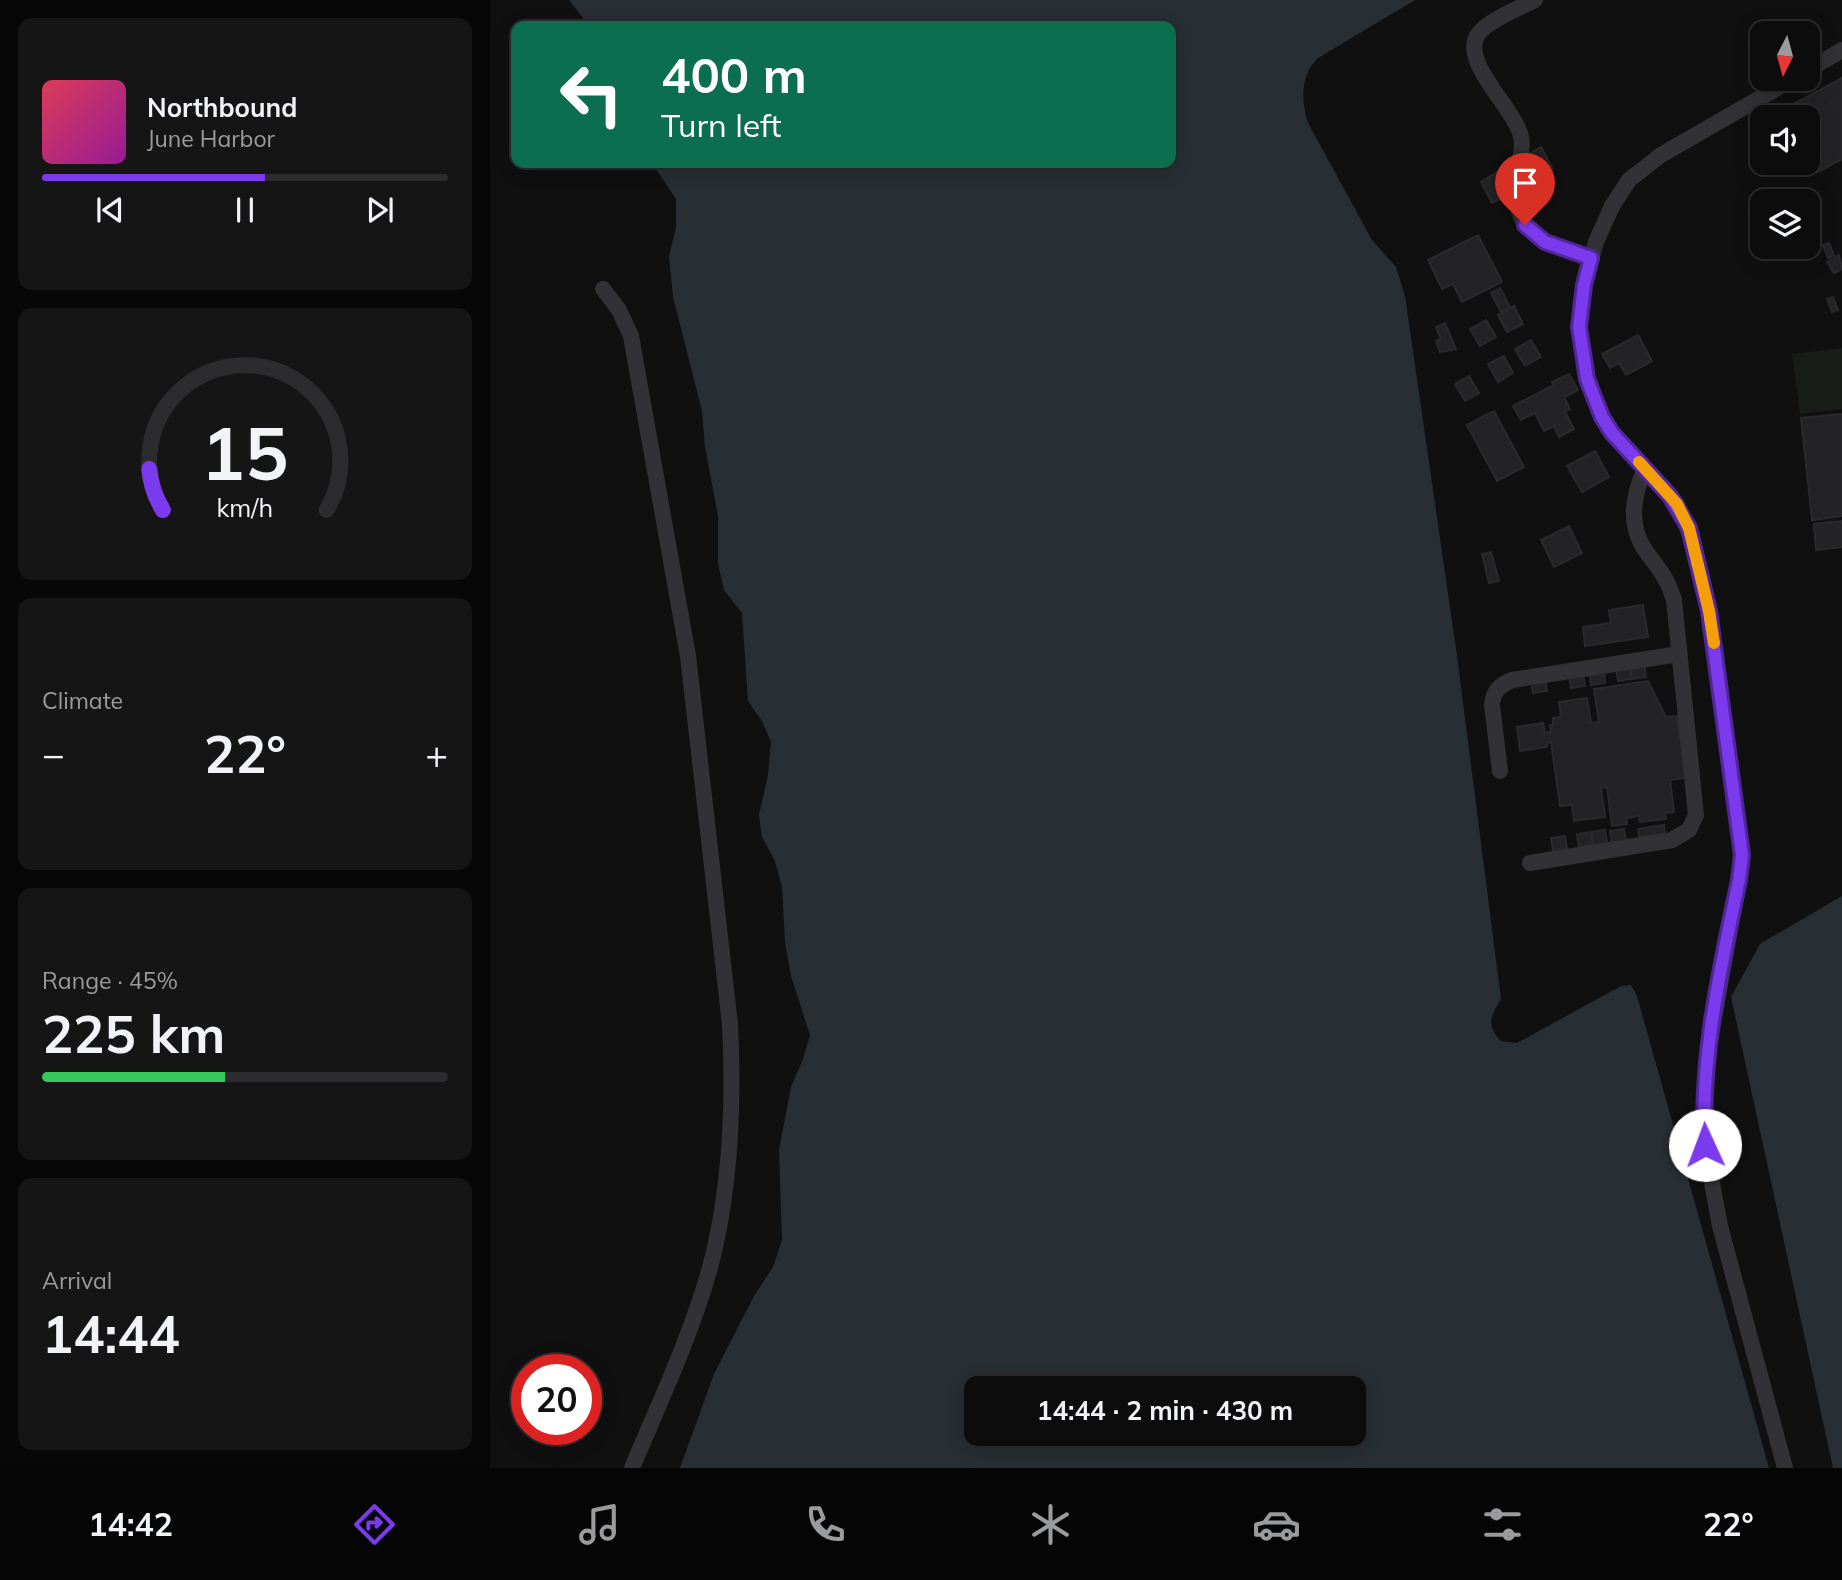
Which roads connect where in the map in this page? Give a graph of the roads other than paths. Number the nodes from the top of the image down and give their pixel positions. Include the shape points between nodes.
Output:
1 (1535, 0) edge
2 (1842, 50) edge
3 (1820, 63) edge
4 (1772, 91) edge
5 (1520, 159) tunnel mouth
6 (1517, 189) tunnel mouth
7 (1591, 258) junction
8 (603, 289) dead end
9 (1645, 469) junction
10 (1679, 654) junction
11 (1500, 771) dead end
12 (1530, 863) dead end
13 (632, 1468) edge
14 (1786, 1468) edge

1 - 5 lane via 1484,27 1473,44 1475,58 1520,133
2 - 3 lane
4 - 7 lane via 1639,170 1612,206
6 - 7 lane via 1518,208 1531,232 1545,242
7 - 9 lane via 1579,327 1587,379 1612,433
8 - 13 lane via 620,310 631,336 673,568 701,760 732,1058 726,1184 710,1264 688,1335
9 - 10 lane via 1635,496 1634,525 1638,539 1670,587
9 - 14 lane via 1677,504 1689,528 1715,652 1742,855 1707,1057 1705,1145 1716,1213
10 - 11 lane via 1504,683 1492,705
10 - 12 lane via 1696,807 1689,830 1672,841

